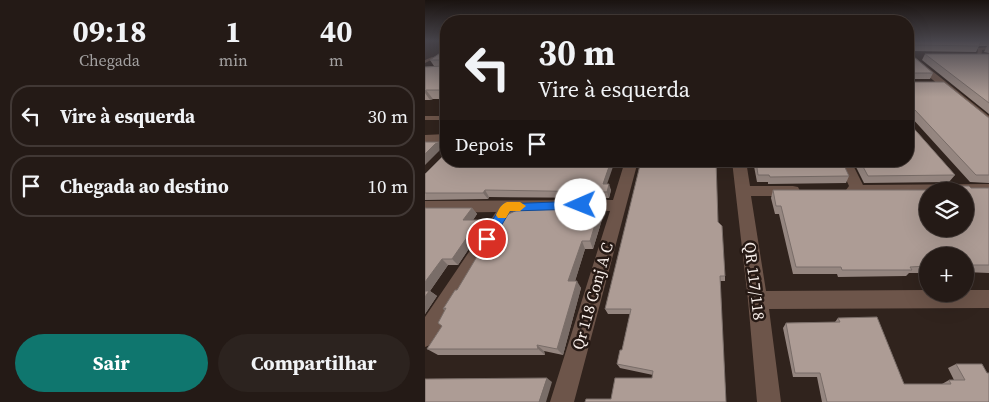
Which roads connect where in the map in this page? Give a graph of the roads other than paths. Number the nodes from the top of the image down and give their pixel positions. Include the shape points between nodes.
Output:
1 (914, 60) edge
2 (925, 84) edge
3 (943, 84) junction
4 (425, 118) edge
5 (440, 118) edge
6 (989, 122) edge
7 (440, 138) edge
8 (425, 139) edge
9 (631, 167) edge
10 (740, 167) edge
11 (847, 167) edge
12 (952, 174) edge
13 (959, 182) edge
14 (919, 189) edge
15 (974, 189) edge
16 (989, 189) edge
17 (810, 190) edge
18 (839, 190) edge
19 (858, 190) junction
20 (744, 191) junction
21 (619, 204) junction
22 (425, 207) edge
23 (507, 207) junction
24 (989, 299) edge
25 (758, 300) junction
26 (425, 336) edge
27 (562, 402) edge
28 (769, 402) edge

1 - 3 street
2 - 3 street
3 - 6 street
4 - 5 lane
7 - 8 street
9 - 21 street, Qr 118 Conj A C
10 - 20 street, QR 117/118
11 - 19 street
12 - 13 street
14 - 19 street
15 - 16 street
17 - 20 street
18 - 19 street
20 - 25 street, QR 117/118
21 - 23 street
21 - 27 street, Qr 118 Conj A C
22 - 23 street
23 - 26 street
24 - 25 street
25 - 28 street, QR 117/118

